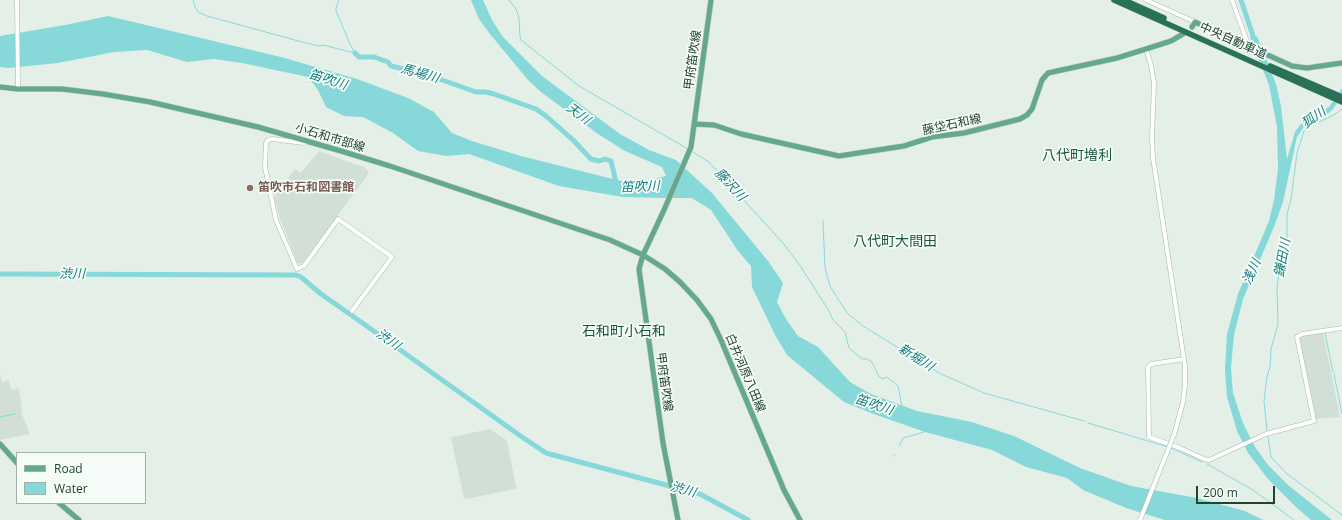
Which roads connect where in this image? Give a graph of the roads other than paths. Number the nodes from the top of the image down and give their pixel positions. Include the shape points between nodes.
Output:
1 (711, 0) edge
2 (1114, 0) edge
3 (1124, 0) edge
4 (1146, 0) edge
5 (1232, 0) edge
6 (17, 1) edge
7 (1195, 22) junction
8 (1192, 27) dead end
9 (1183, 34) dead end
10 (1251, 48) junction
11 (1146, 49) junction
12 (1250, 58) junction
13 (1342, 63) edge
14 (0, 87) edge
15 (18, 87) junction
16 (1330, 94) junction
17 (1342, 97) edge
18 (1342, 102) edge
19 (694, 124) junction
20 (307, 141) junction
21 (644, 253) junction
22 (352, 311) dead end
23 (1342, 328) edge
24 (1184, 359) junction
25 (0, 444) edge
26 (16, 462) edge
27 (60, 504) edge
28 (78, 520) edge
29 (678, 520) edge
30 (800, 520) edge
31 (1140, 520) edge

1 - 19 main road, 甲府笛吹線
2 - 12 highway, 中央自動車道
3 - 12 highway, 中央自動車道
4 - 7 street
5 - 10 street
6 - 15 street
7 - 8 main road
7 - 10 main road
9 - 11 main road, 藤垈石和線
10 - 13 main road via 1299,68
11 - 19 main road, 藤垈石和線 via 1045,74 1032,109 1020,119 964,134 932,137 885,150 839,156 741,134 714,124
11 - 24 street via 1154,83 1153,158
12 - 16 highway, 中央自動車道
14 - 15 main road, 小石和市部線
15 - 20 main road, 小石和市部線 via 62,89 133,99 258,127
16 - 17 highway, 中央自動車道
16 - 18 highway, 中央自動車道
19 - 21 main road, 甲府笛吹線 via 691,147
20 - 21 main road, 小石和市部線 via 390,166
20 - 22 street via 304,143 272,139 266,143 265,167 276,220 297,269 304,266 338,219 392,257
21 - 29 main road, 甲府笛吹線 via 639,266 639,280
21 - 30 main road, 白井河原八田線 via 684,286 711,320 784,490
23 - 24 street via 1302,334 1297,338 1314,421 1271,432 1207,460 1149,437 1148,367 1151,364
24 - 31 street, bridge via 1183,402 1174,435
25 - 26 main road
27 - 28 main road

